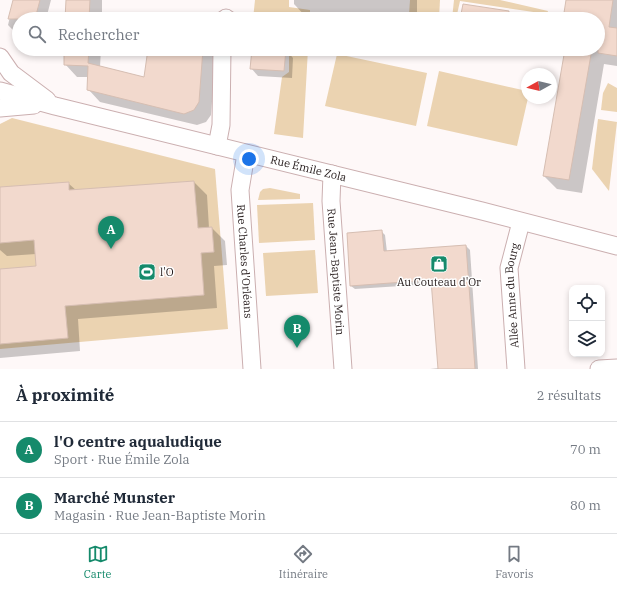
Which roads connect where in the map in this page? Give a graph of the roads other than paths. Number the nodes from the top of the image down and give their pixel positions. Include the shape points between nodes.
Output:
1 (222, 56) edge
2 (0, 57) edge
3 (0, 91) edge
4 (55, 106) junction
5 (0, 108) edge
6 (217, 146) junction
7 (246, 154) junction
8 (332, 174) junction
9 (521, 222) junction
10 (617, 246) edge
11 (617, 368) edge
12 (252, 369) edge
13 (343, 369) edge
14 (516, 369) edge
15 (599, 369) edge

1 - 6 street via 221,125
2 - 4 street via 11,73
3 - 4 street, Rue Émile Zola
4 - 5 street via 21,105
4 - 6 street, Rue Émile Zola
6 - 7 street, Rue Émile Zola
7 - 8 street, Rue Émile Zola
7 - 12 street, Rue Charles d'Orléans via 240,190
8 - 9 street, Rue Émile Zola
8 - 13 street, Rue Jean-Baptiste Morin via 331,201
9 - 10 street, Rue Émile Zola
9 - 14 street, Allée Anne du Bourg via 509,268
11 - 15 street

